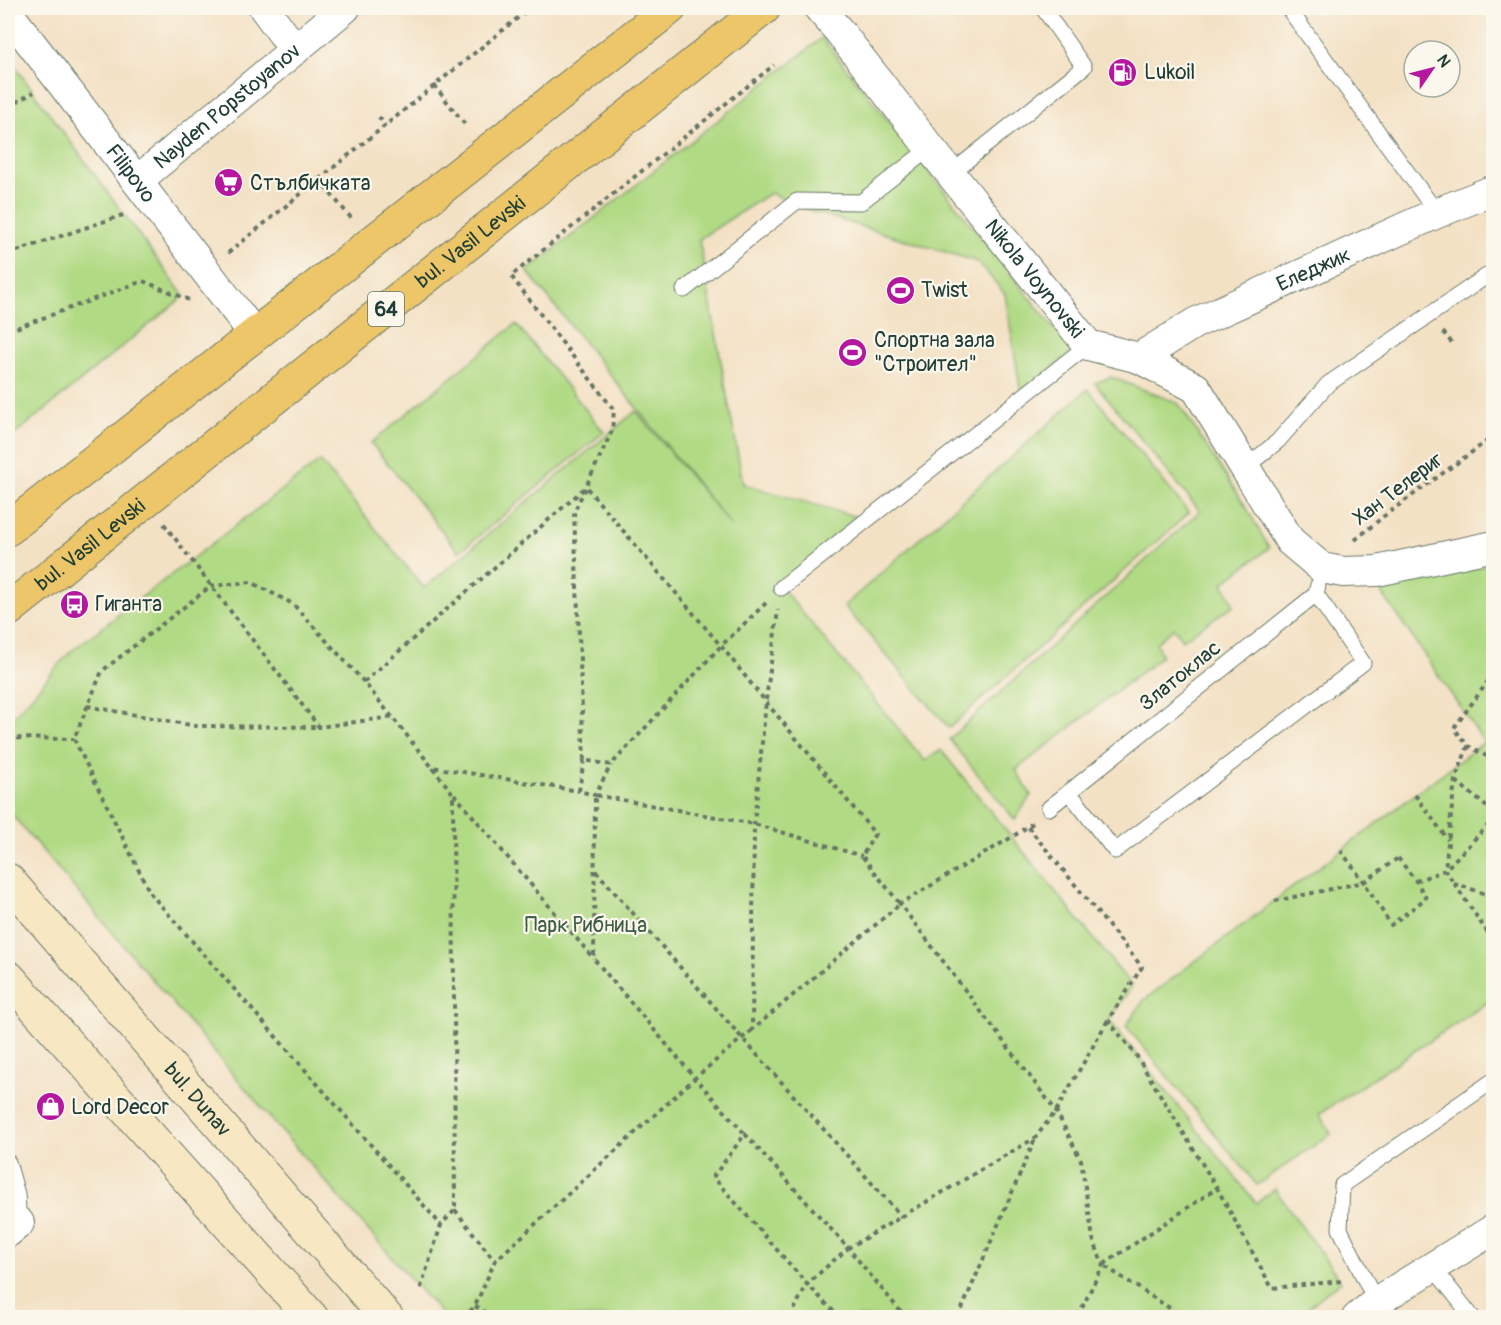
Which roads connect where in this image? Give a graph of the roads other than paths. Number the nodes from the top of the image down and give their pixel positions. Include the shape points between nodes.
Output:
1 (264, 8) edge
2 (345, 8) edge
3 (670, 8) edge
4 (764, 8) edge
5 (819, 8) edge
6 (1043, 8) edge
7 (1288, 8) edge
8 (8, 13) edge
9 (295, 50) junction
10 (930, 148) junction
11 (950, 174) junction
12 (137, 181) junction
13 (1494, 190) edge
14 (1437, 213) junction
15 (1494, 272) edge
16 (684, 290) dead end
17 (254, 334) junction
18 (1088, 345) junction
19 (1139, 358) junction
20 (1245, 468) junction
21 (8, 529) edge
22 (1494, 546) edge
23 (1319, 581) junction
24 (782, 588) road end
25 (8, 610) edge
26 (1069, 792) junction
27 (1049, 808) road end
28 (8, 880) edge
29 (8, 977) edge
30 (1494, 1080) edge
31 (8, 1162) edge
32 (13, 1228) edge
33 (1494, 1229) edge
34 (1432, 1266) junction
35 (1366, 1299) edge
36 (312, 1317) edge
37 (387, 1317) edge
38 (1473, 1317) edge

1 - 9 street
2 - 9 street, Nayden Popstoyanov
3 - 17 main road
4 - 25 main road, bul. Vasil Levski / 64
5 - 10 street, Nikola Voynovski
6 - 11 lane via 1084,68
7 - 14 lane
8 - 12 street, Filipovo
9 - 12 street, Nayden Popstoyanov
10 - 11 street, Nikola Voynovski
10 - 16 lane via 861,202 797,201
11 - 18 street, Nikola Voynovski
12 - 17 street, Filipovo
13 - 14 street, Еледжик
14 - 19 street, Еледжик via 1195,322
15 - 20 lane via 1328,384 1278,441
17 - 21 main road
18 - 19 street, Nikola Voynovski
18 - 24 lane
19 - 20 street, Nikola Voynovski via 1196,388
20 - 23 street, Nikola Voynovski
22 - 23 street via 1377,571 1343,572
23 - 26 lane, Златоклас
23 - 26 lane via 1363,663 1115,851
26 - 27 lane, Златоклас
28 - 37 main road, bul. Dunav
29 - 36 main road
30 - 35 lane via 1342,1185 1340,1229
31 - 32 lane via 16,1194
33 - 34 street
34 - 35 street
34 - 38 lane

